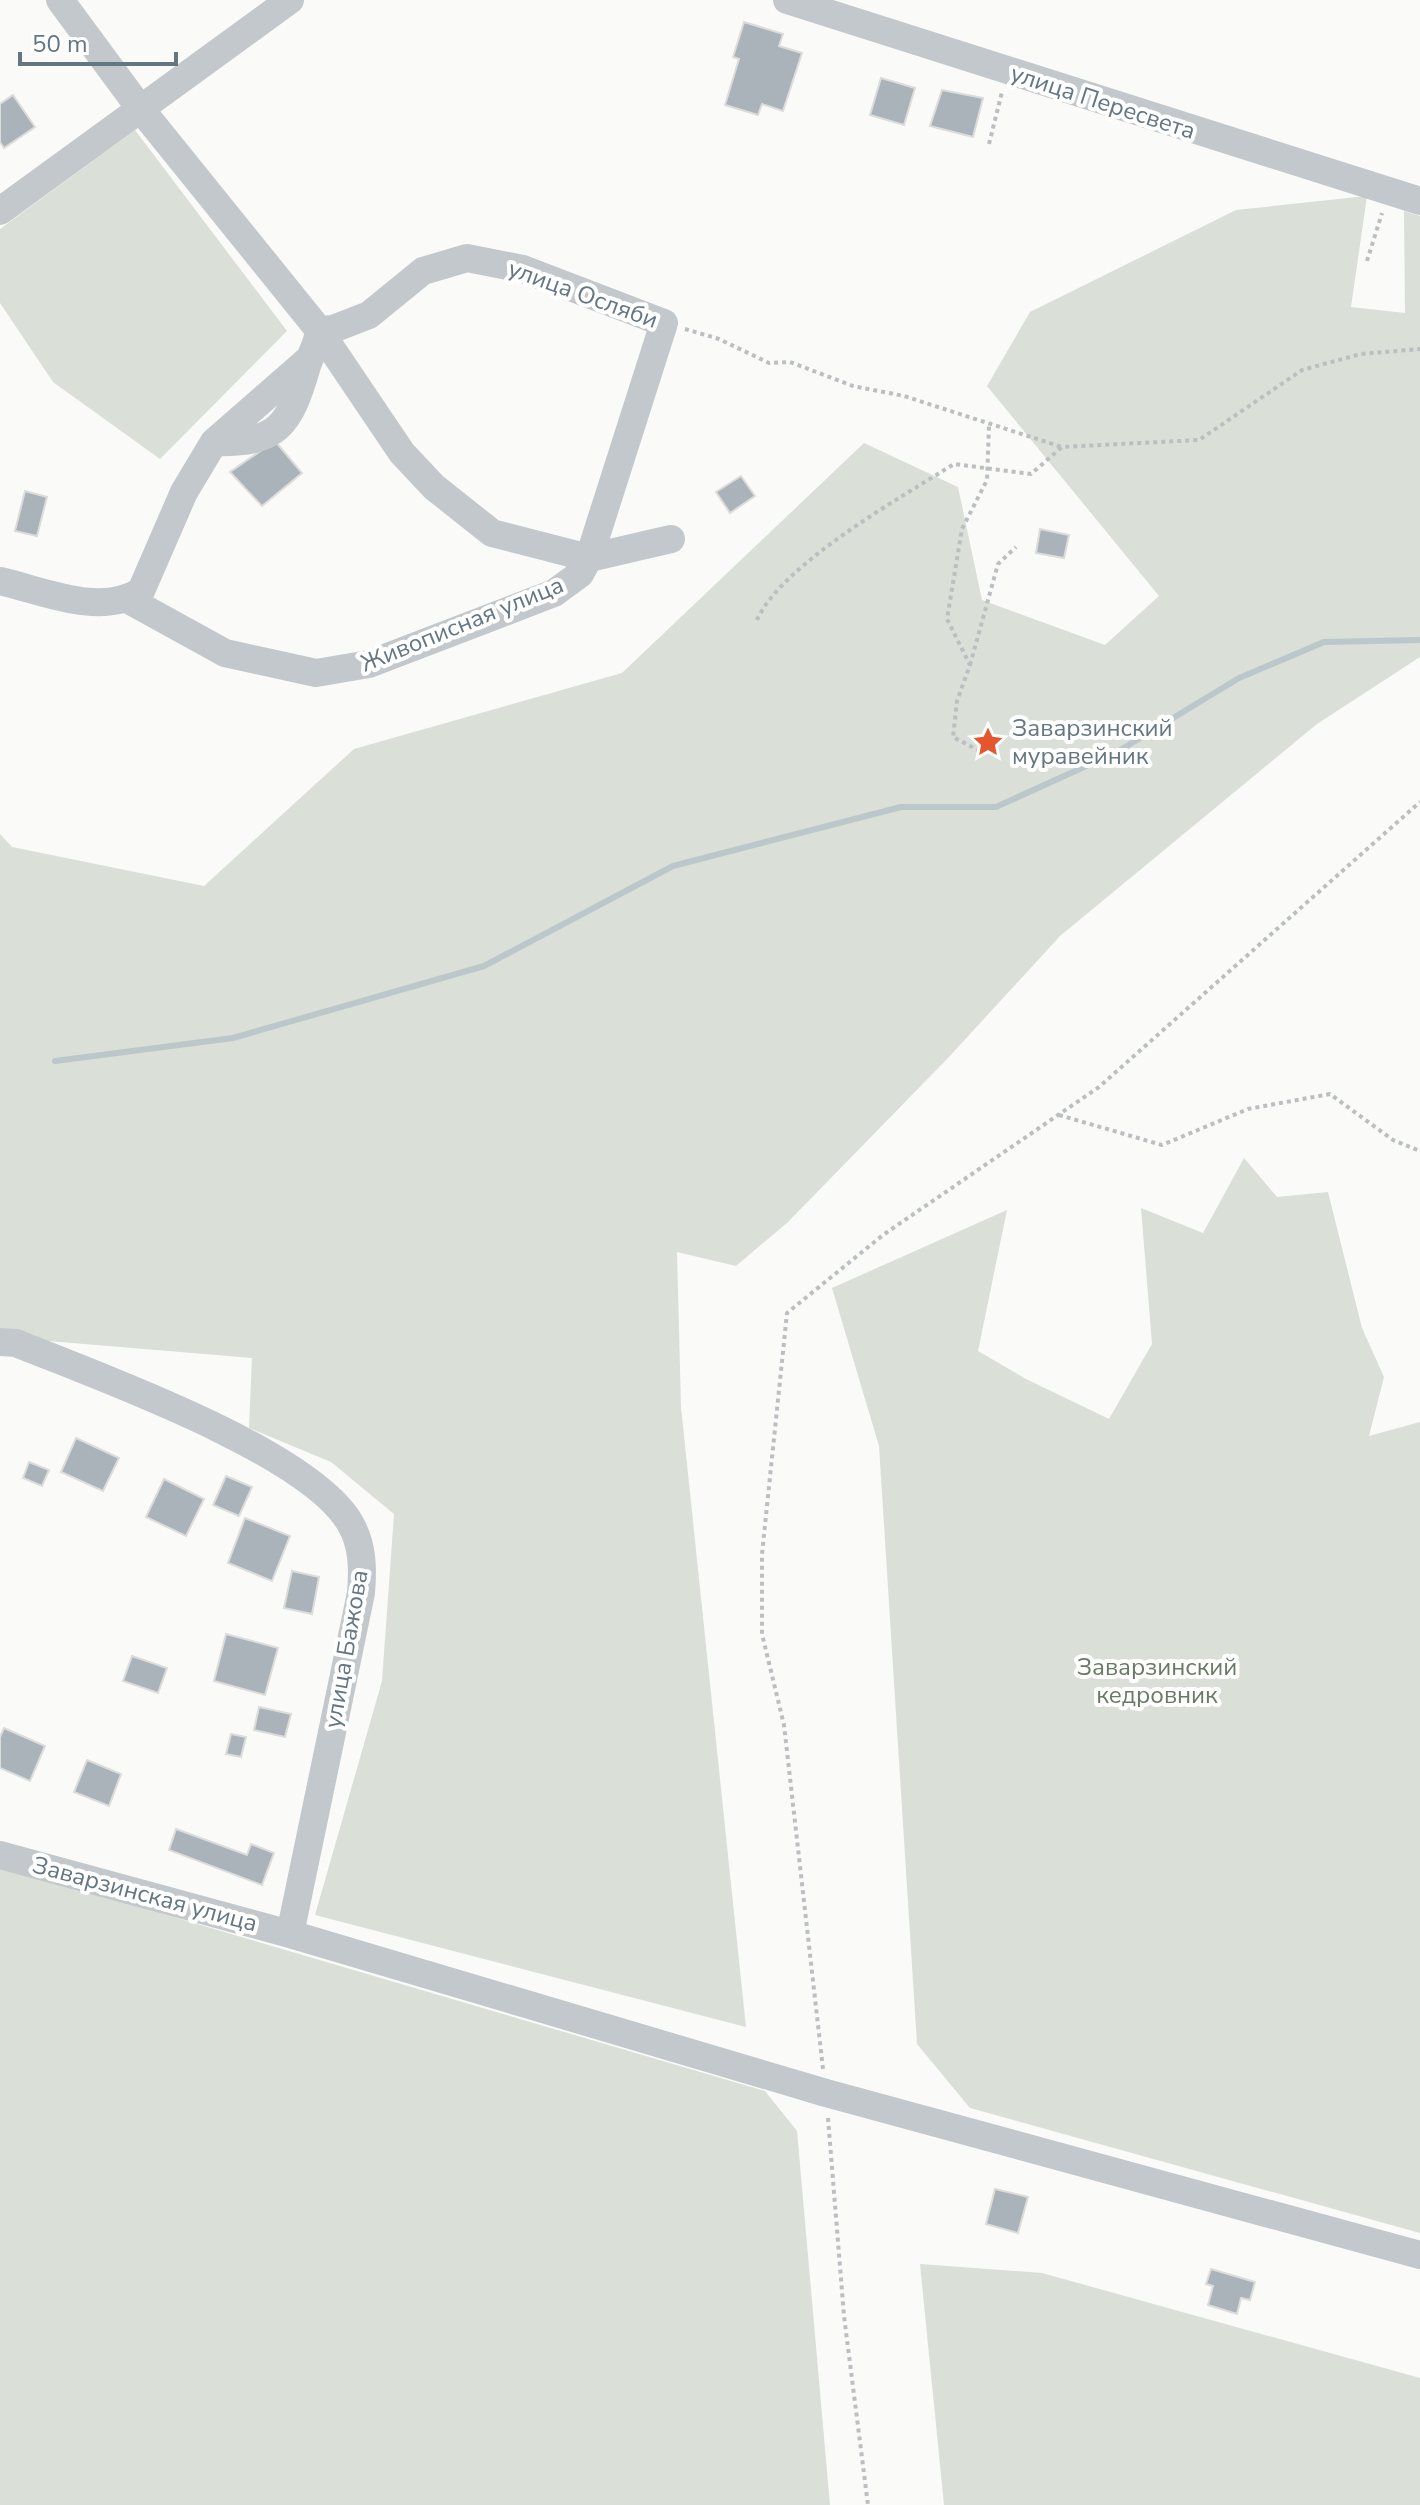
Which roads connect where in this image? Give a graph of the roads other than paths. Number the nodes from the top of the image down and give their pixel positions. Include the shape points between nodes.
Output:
1 (60, 0) edge
2 (290, 0) edge
3 (787, 0) edge
4 (139, 107) junction
5 (1420, 201) edge
6 (0, 211) edge
7 (664, 323) joint
8 (319, 330) junction
9 (671, 539) dead end
10 (589, 558) junction
11 (0, 581) edge
12 (127, 599) junction
13 (0, 1342) edge
14 (0, 1855) edge
15 (290, 1934) junction
16 (1420, 2255) edge

1 - 4 street
2 - 4 street
3 - 5 street, улица Пересвета
4 - 6 street
4 - 8 street
7 - 8 street, улица Осляби via 523,269 467,258 423,271 369,315
7 - 10 street, Живописная улица
8 - 10 street via 402,453 465,513 492,533
8 - 12 street via 290,413 275,433 239,443 214,442 184,492 141,591
9 - 10 street
10 - 12 street, Живописная улица via 580,574 554,593 338,672 295,671 225,653
11 - 12 street via 95,603
13 - 15 street, улица Бажова via 16,1343 181,1410 312,1481 351,1523 360,1546 361,1593
14 - 15 street, Заварзинская улица
15 - 16 street, Заварзинская улица via 826,2093

